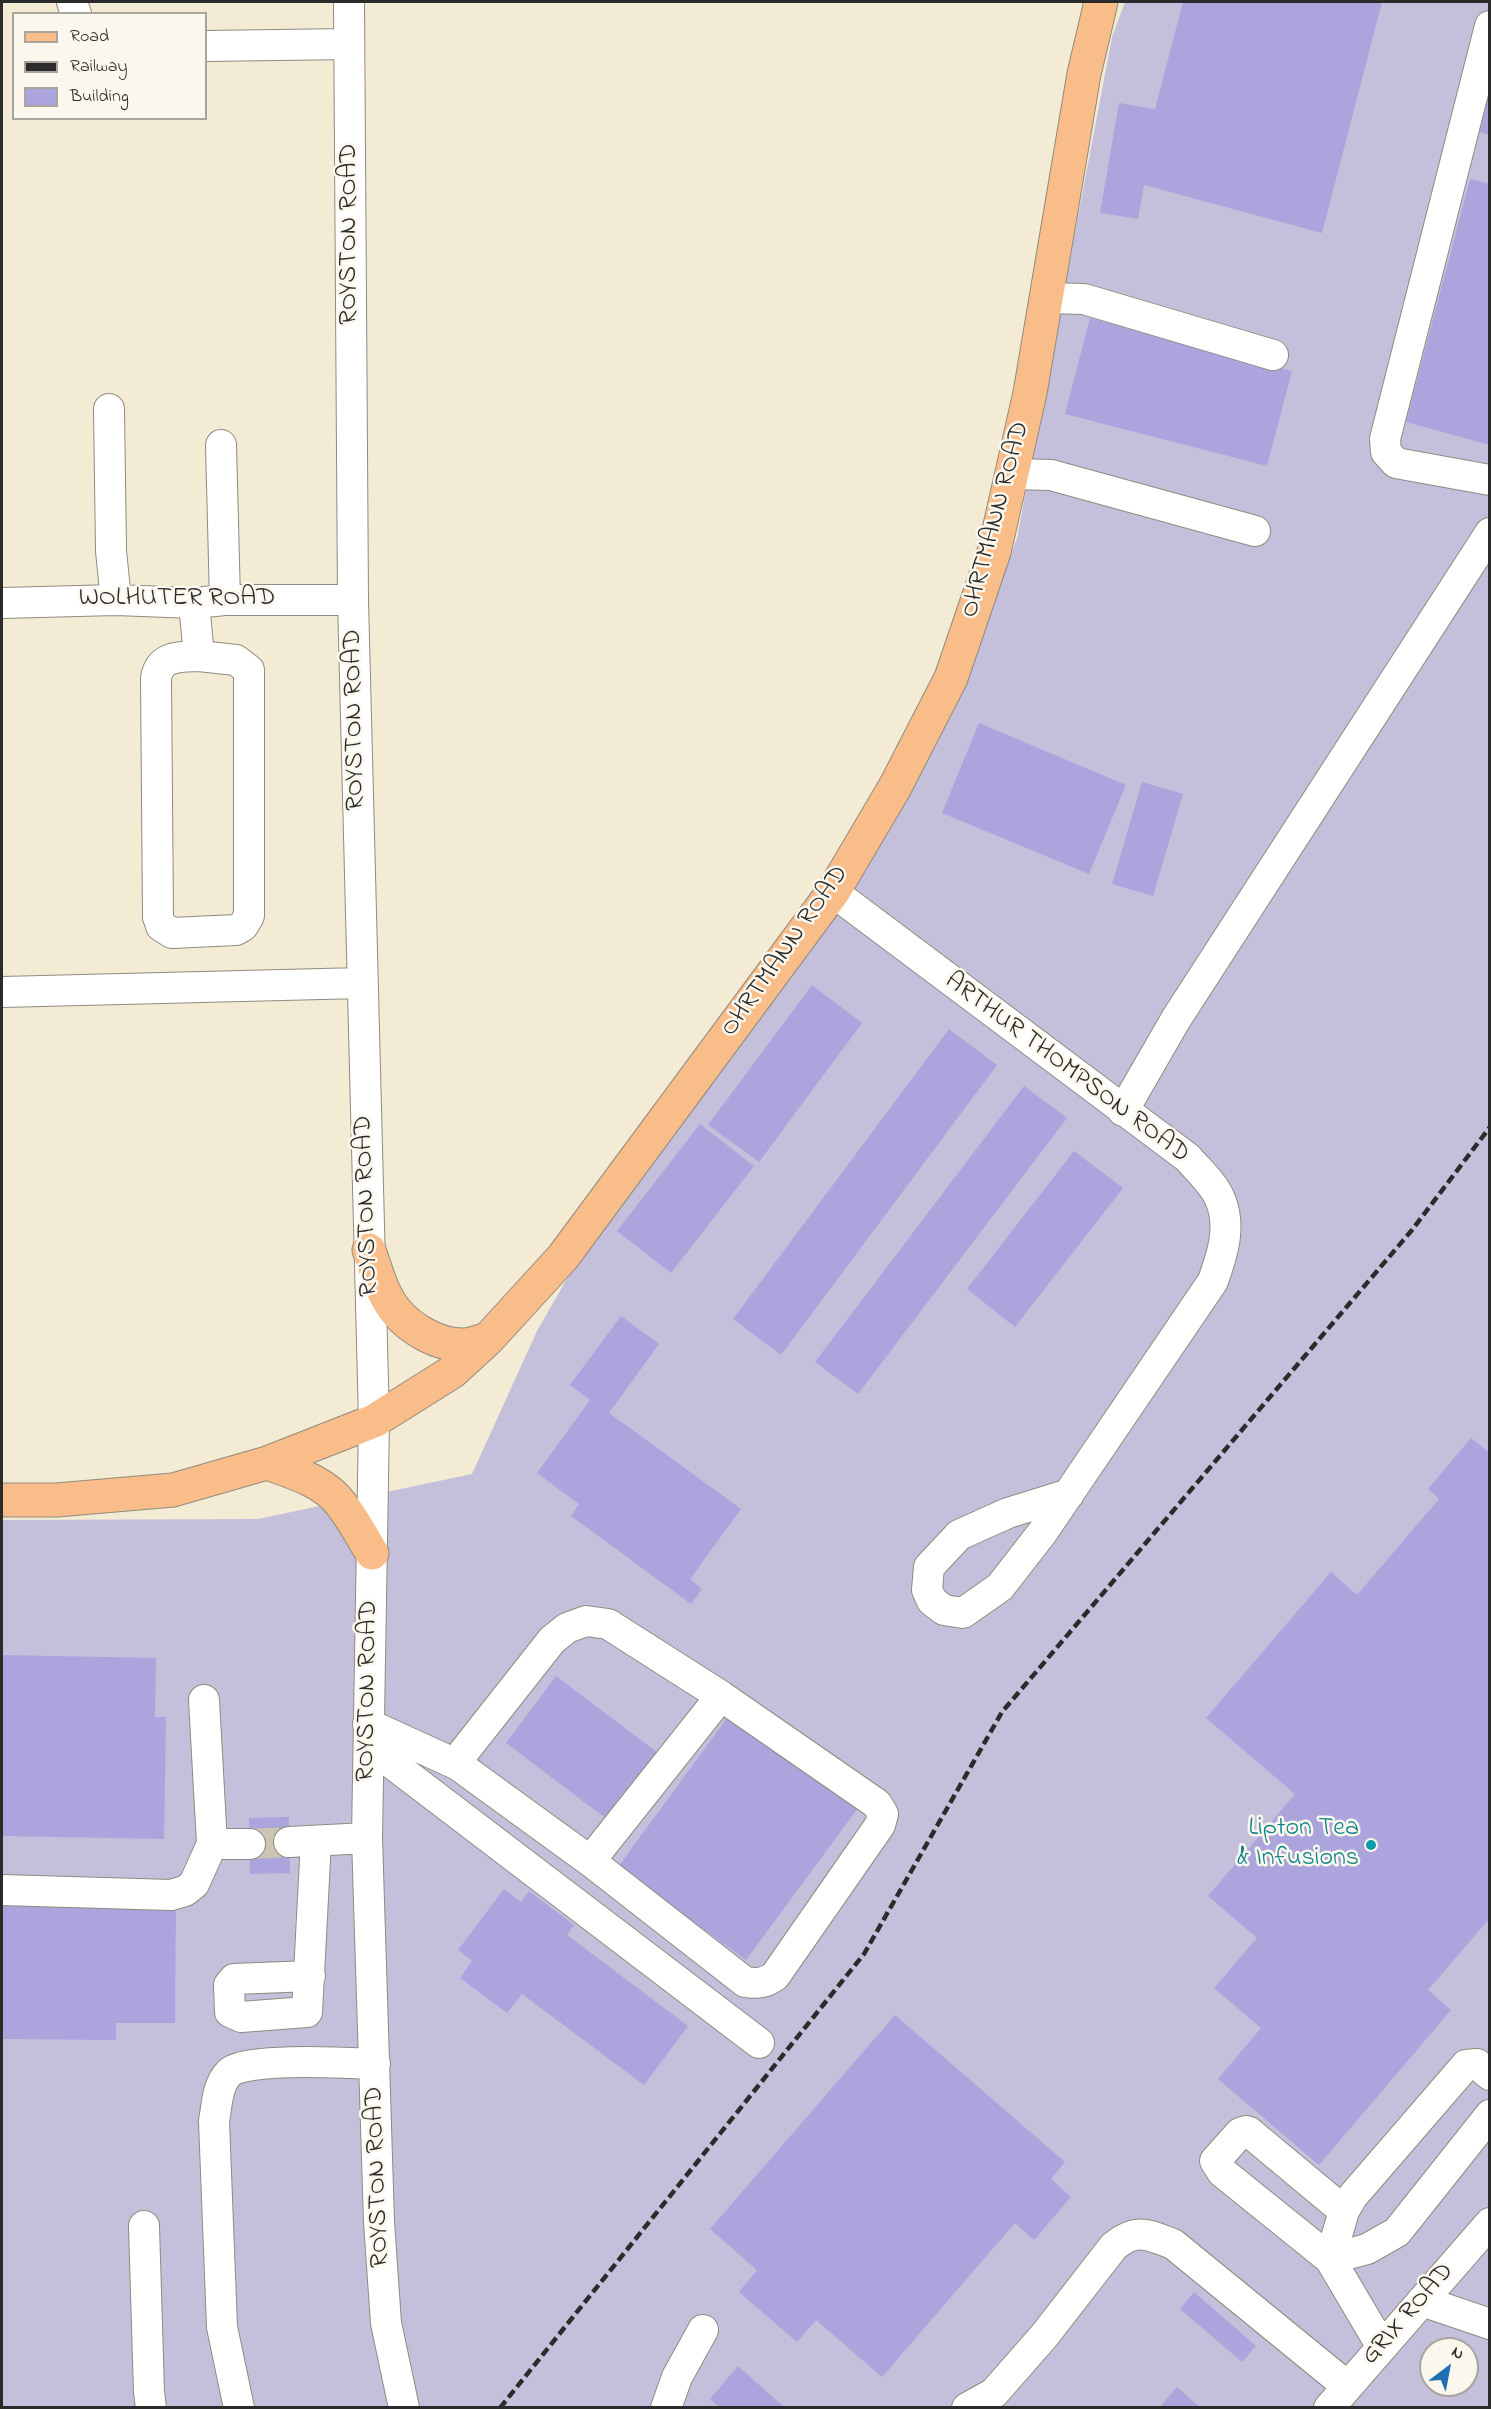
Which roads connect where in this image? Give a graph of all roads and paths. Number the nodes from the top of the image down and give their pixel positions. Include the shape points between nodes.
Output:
1 (349, 2) edge
2 (1101, 2) edge
3 (1490, 26) edge
4 (350, 44) junction
5 (207, 46) edge
6 (1045, 298) junction
7 (1273, 355) dead end
8 (109, 409) dead end
9 (221, 445) dead end
10 (1012, 474) junction
11 (1490, 480) edge
12 (1255, 531) dead end
13 (1490, 533) edge
14 (116, 600) junction
15 (225, 600) junction
16 (353, 600) junction
17 (2, 603) edge
18 (194, 603) junction
19 (199, 656) junction
20 (833, 892) junction
21 (362, 983) junction
22 (2, 992) edge
23 (1123, 1111) junction
24 (369, 1250) junction
25 (488, 1339) junction
26 (374, 1421) junction
27 (267, 1463) junction
28 (1070, 1494) junction
29 (2, 1500) edge
30 (372, 1553) junction
31 (721, 1696) junction
32 (204, 1700) dead end
33 (368, 1735) junction
34 (458, 1765) junction
35 (367, 1838) junction
36 (212, 1844) junction
37 (250, 1844) tunnel mouth
38 (590, 1861) junction
39 (2, 1890) edge
40 (310, 1976) dead end
41 (759, 2043) dead end
42 (375, 2064) junction
43 (1490, 2075) edge
44 (1490, 2115) edge
45 (1344, 2211) junction
46 (1490, 2223) edge
47 (144, 2226) dead end
48 (1330, 2259) junction
49 (1422, 2301) junction
50 (1490, 2324) edge
51 (703, 2330) dead end
52 (1382, 2347) junction
53 (1338, 2397) edge
54 (151, 2408) edge
55 (239, 2408) edge
56 (404, 2408) edge
57 (666, 2408) edge
58 (967, 2408) edge

1 - 4 street, ROYSTON ROAD
2 - 6 main road, OHRTMANN ROAD via 1084,74
3 - 11 street via 1385,439 1386,452 1396,463
4 - 5 street
4 - 16 street, ROYSTON ROAD
6 - 7 street via 1083,299
6 - 10 main road, OHRTMANN ROAD
8 - 14 street via 111,551
9 - 15 street
10 - 12 street via 1051,475
10 - 20 main road, OHRTMANN ROAD via 994,552 951,678 895,787
13 - 23 street via 1176,1019
14 - 17 street, WOLHUTER ROAD
14 - 18 street, WOLHUTER ROAD
15 - 16 street, WOLHUTER ROAD
15 - 18 street, WOLHUTER ROAD
16 - 21 street, ROYSTON ROAD
18 - 19 street
19 - 19 street via 236,660 246,665 251,678 249,916 236,930 172,933 161,926 158,917 156,678 168,658
20 - 23 street, ARTHUR THOMPSON ROAD
20 - 25 main road, OHRTMANN ROAD via 563,1257
21 - 22 street
21 - 24 street, ROYSTON ROAD
23 - 28 street, ARTHUR THOMPSON ROAD via 1188,1158 1220,1197 1225,1246 1213,1281
24 - 25 main road via 382,1288 395,1310 419,1332 447,1344 466,1345
24 - 26 street, ROYSTON ROAD
25 - 26 main road, OHRTMANN ROAD via 453,1372
26 - 27 main road, OHRTMANN ROAD
26 - 30 street, ROYSTON ROAD
27 - 29 main road, OHRTMANN ROAD via 173,1490 57,1500
27 - 30 main road via 292,1472 341,1503
28 - 28 street, ARTHUR THOMPSON ROAD via 1008,1513 959,1535 929,1567 927,1590 932,1601 944,1610 963,1613 1000,1587
30 - 33 street, ROYSTON ROAD
31 - 34 street via 608,1624 586,1621 567,1628 552,1640 463,1753
31 - 38 street
31 - 38 street via 877,1804 883,1814 880,1825 775,1976 758,1984 746,1982
32 - 36 street
33 - 34 street
33 - 35 street, ROYSTON ROAD
33 - 41 street
34 - 38 street
35 - 40 street via 303,1841
35 - 42 street, ROYSTON ROAD
36 - 37 street
36 - 39 street via 194,1884 186,1892 171,1895
42 - 55 street via 273,2063 240,2067 229,2072 220,2088 214,2121 222,2326
42 - 56 street, ROYSTON ROAD via 386,2323
43 - 45 street via 1477,2064 1466,2065
44 - 48 street via 1397,2232 1367,2249
45 - 48 street
45 - 48 street via 1246,2131 1215,2161 1222,2172
46 - 49 street, GRIX ROAD
47 - 54 street
48 - 52 street
49 - 50 street
49 - 52 street, GRIX ROAD
51 - 57 street via 677,2377
52 - 53 street, GRIX ROAD
53 - 58 street via 1173,2244 1147,2234 1128,2235 1114,2246 994,2393

